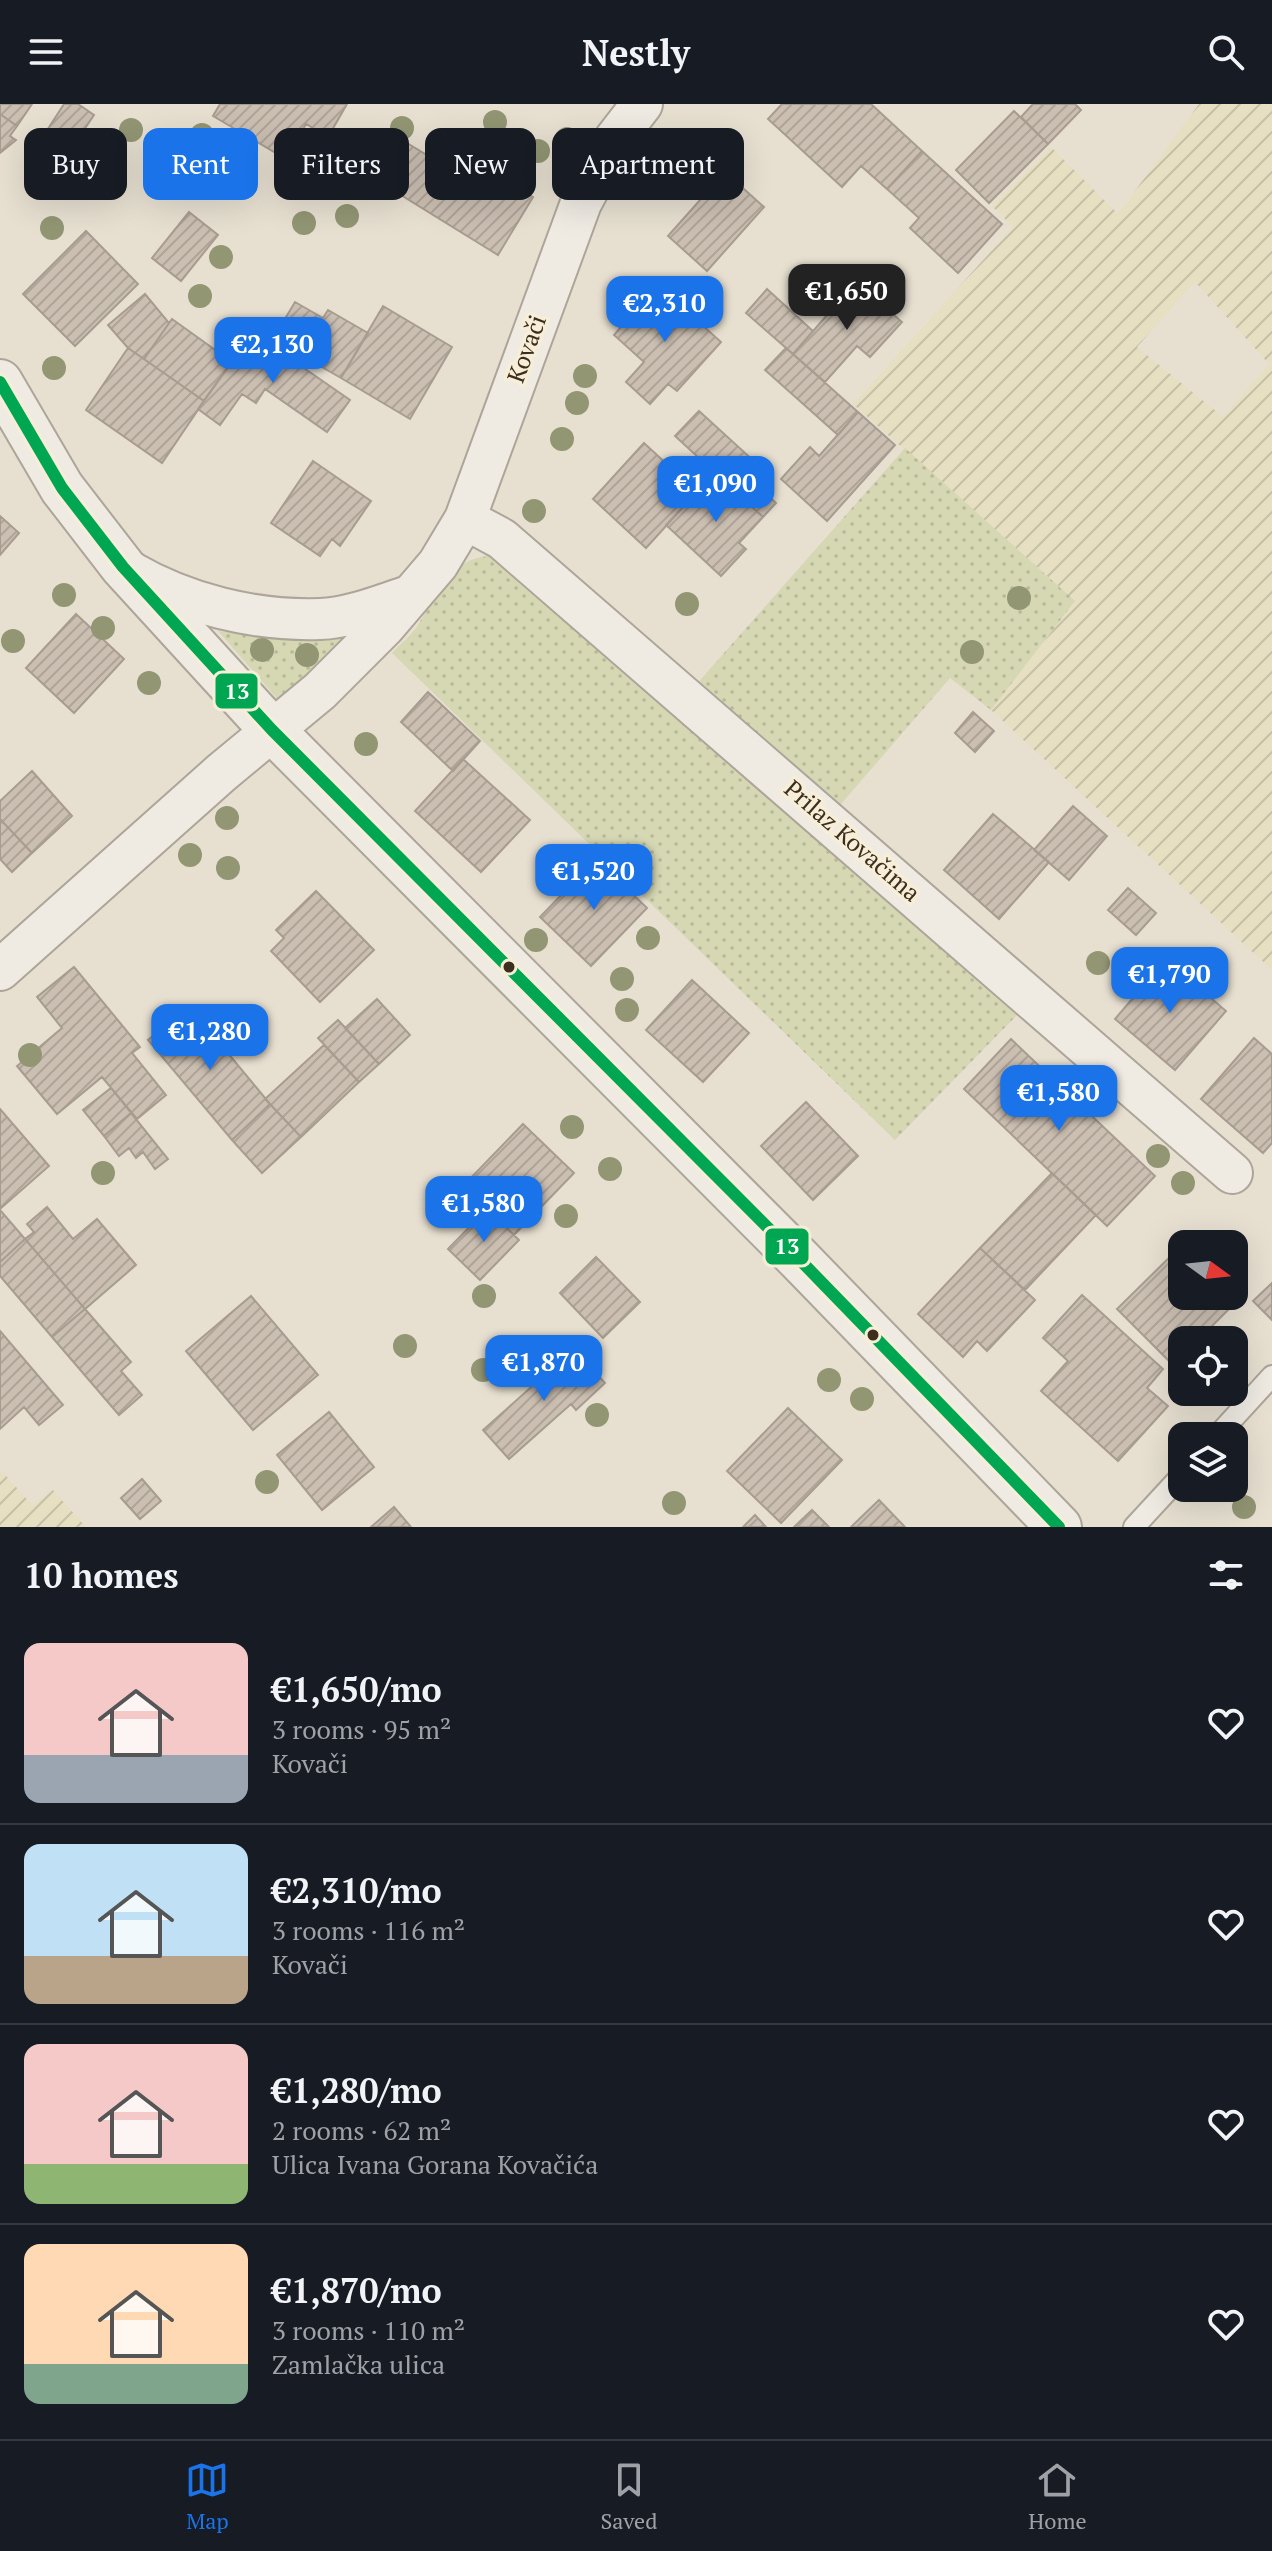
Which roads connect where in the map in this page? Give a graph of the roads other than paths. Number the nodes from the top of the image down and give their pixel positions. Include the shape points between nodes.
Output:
1 (642, 104) edge
2 (0, 382) edge
3 (465, 519) junction
4 (123, 567) junction
5 (413, 594) junction
6 (272, 730) junction
7 (0, 970) edge
8 (1232, 1173) dead end
9 (1272, 1376) edge
10 (1230, 1422) edge
11 (1168, 1490) edge
12 (1059, 1527) edge
13 (1134, 1527) edge

1 - 3 street, Kovači via 615,139 581,203
2 - 4 street via 62,488
3 - 5 street, Kovači
3 - 8 street, Prilaz Kovačima via 502,539
4 - 5 street via 187,599 274,617 321,619
4 - 6 street
5 - 6 street, Kovači via 320,691
6 - 7 street, Kovači
6 - 12 street
9 - 10 lane
11 - 13 lane

